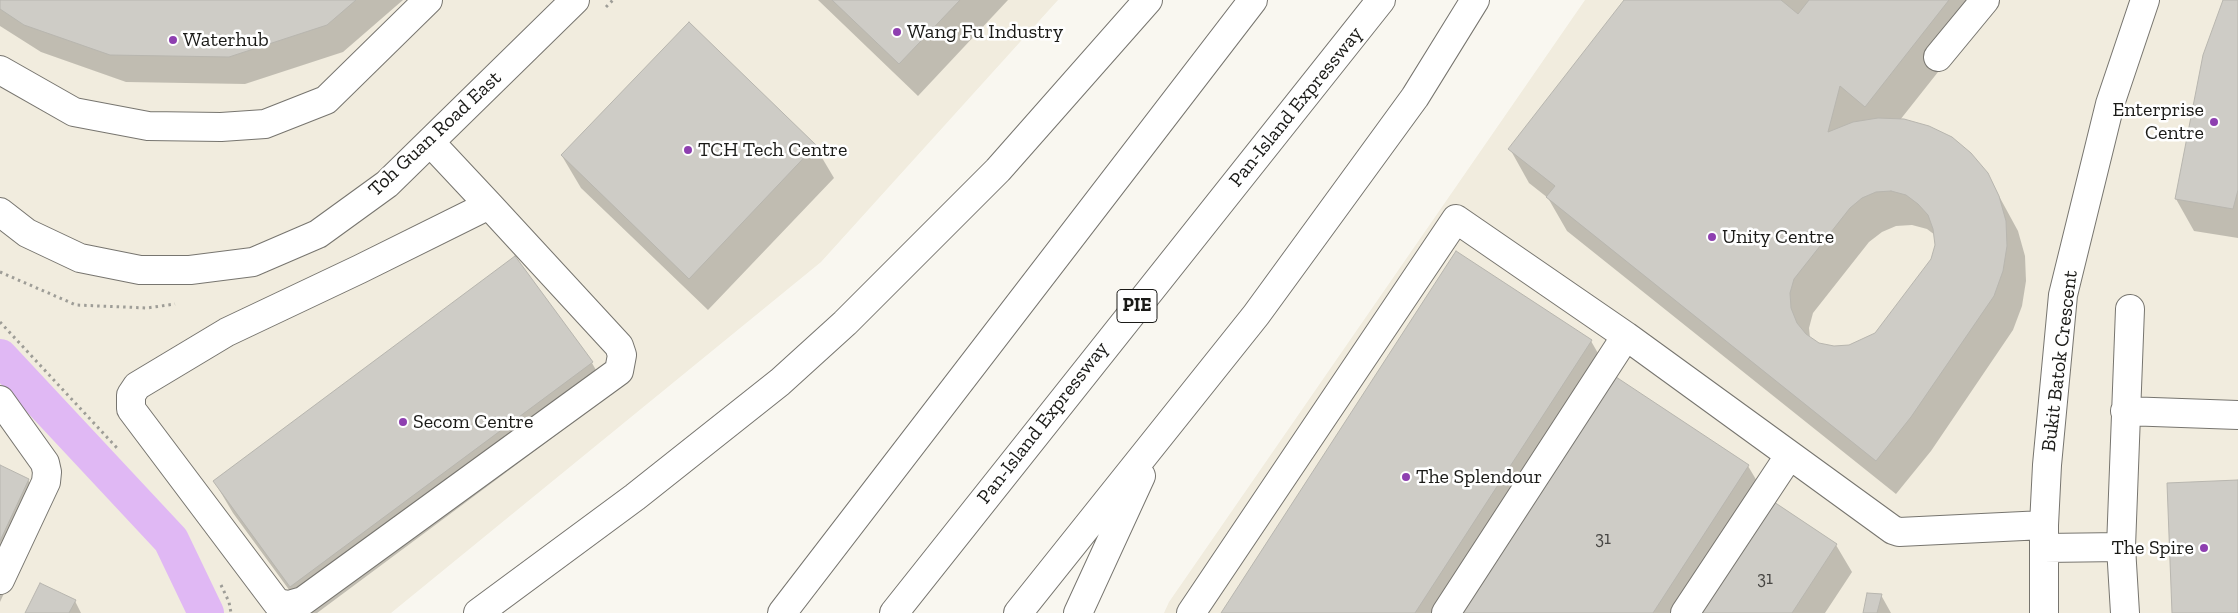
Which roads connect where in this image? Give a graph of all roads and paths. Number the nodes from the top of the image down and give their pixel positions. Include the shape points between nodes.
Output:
1 (428, 0) edge
2 (575, 0) edge
3 (1148, 0) edge
4 (1253, 0) edge
5 (1381, 0) edge
6 (1475, 0) edge
7 (1985, 0) edge
8 (2145, 0) edge
9 (1938, 57) dead end
10 (0, 70) edge
11 (430, 142) junction
12 (489, 205) junction
13 (0, 212) edge
14 (2130, 309) dead end
15 (0, 322) edge
16 (1626, 336) junction
17 (0, 400) edge
18 (2125, 411) junction
19 (2238, 415) edge
20 (1158, 438) junction
21 (120, 450) dead end
22 (1789, 456) junction
23 (2044, 536) junction
24 (2121, 547) junction
25 (217, 577) dead end
26 (0, 580) edge
27 (231, 613) edge
28 (478, 613) edge
29 (782, 613) edge
30 (894, 613) edge
31 (1018, 613) edge
32 (1078, 613) edge
33 (1191, 613) edge
34 (1446, 613) edge
35 (1685, 613) edge
36 (2044, 613) edge
37 (2126, 613) edge

1 - 10 main road via 326,100 265,124 148,126 74,112
2 - 11 main road, Toh Guan Road East
3 - 28 main road via 998,170 845,323 780,382 635,497
4 - 29 main road
5 - 30 main road, Pan-Island Expressway / PIE
6 - 20 main road via 1415,97 1256,314
7 - 9 main road
8 - 23 main road, Bukit Batok Crescent via 2110,104 2063,295 2047,465
11 - 12 main road
11 - 13 main road, Toh Guan Road East via 386,184 318,234 253,262 190,270 131,268 80,258 27,233
12 - 12 main road via 619,346 622,355 619,371 303,601 289,605 277,603 131,409 131,395 137,386 227,332
14 - 18 main road
15 - 21 path
16 - 22 main road
16 - 33 main road via 1454,219
16 - 34 main road
17 - 26 main road via 45,463 46,482
18 - 19 main road
18 - 24 main road
20 - 31 main road
20 - 32 main road
22 - 23 main road via 1896,531
22 - 35 main road
23 - 24 main road
23 - 36 main road, Bukit Batok Crescent
24 - 37 main road
25 - 27 path

